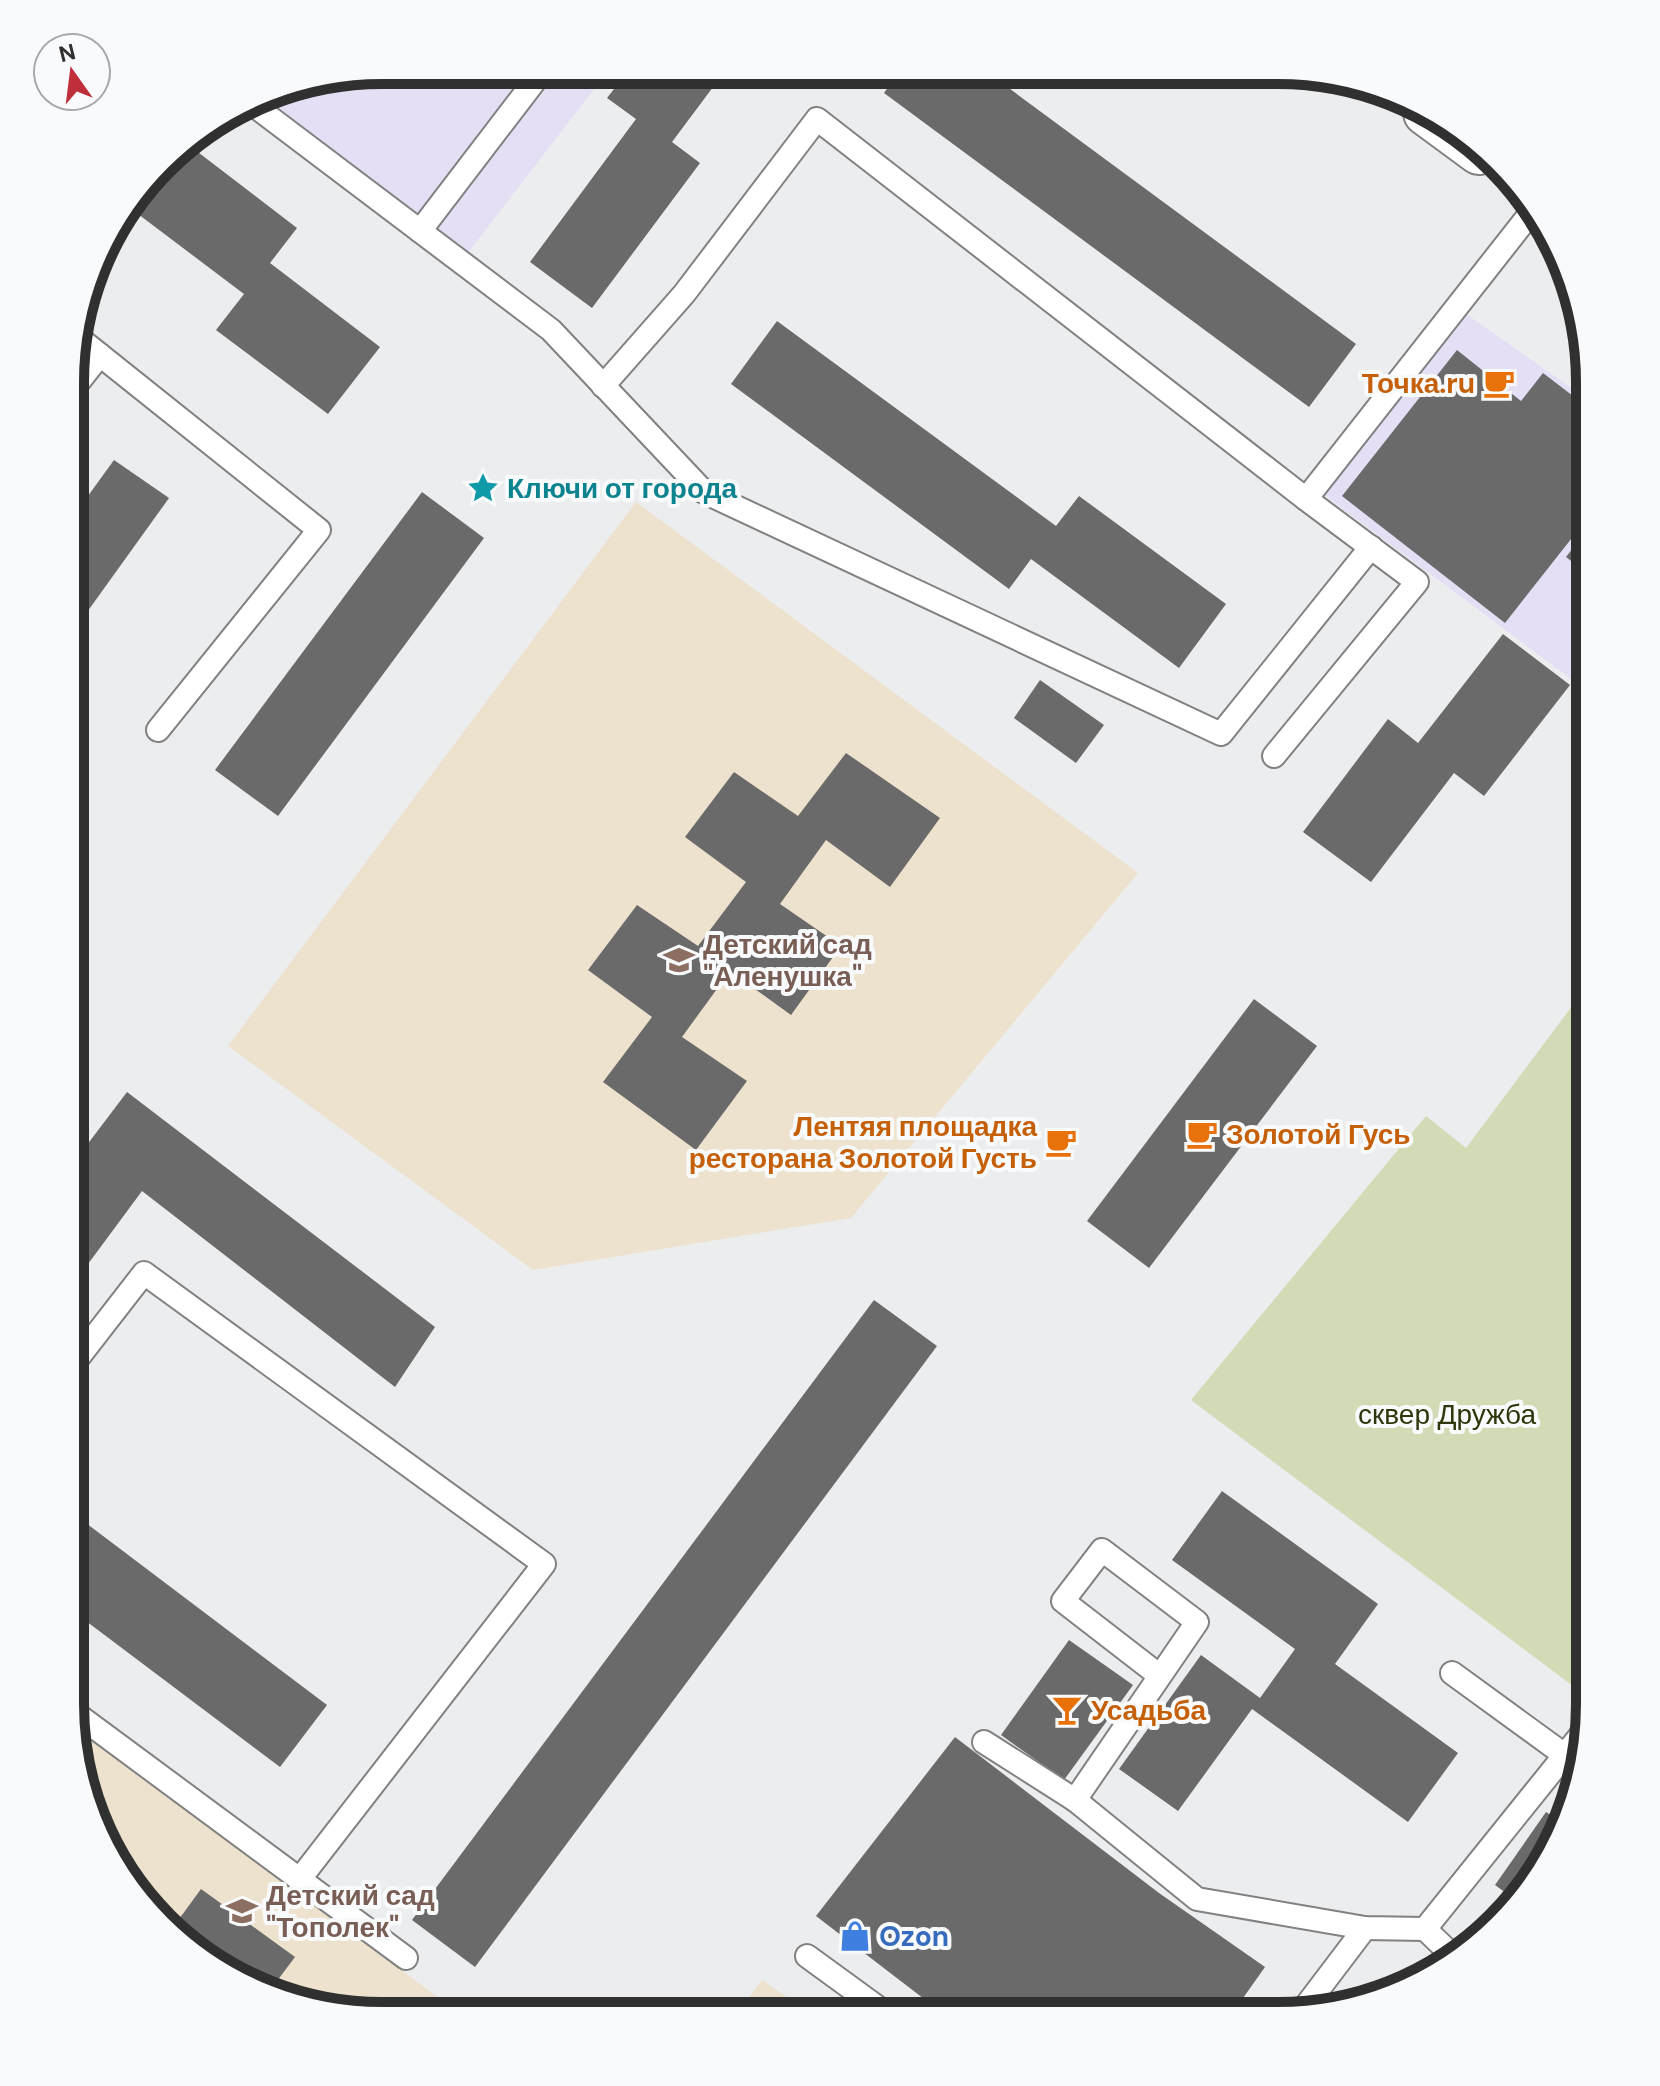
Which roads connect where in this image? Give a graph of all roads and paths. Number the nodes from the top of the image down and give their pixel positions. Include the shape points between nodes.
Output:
1 (532, 84) edge
2 (260, 110) edge
3 (1527, 218) edge
4 (420, 231) junction
5 (87, 344) edge
6 (100, 355) junction
7 (84, 375) edge
8 (603, 386) junction
9 (1306, 499) junction
10 (1371, 547) junction
11 (158, 730) dead end
12 (1274, 756) dead end
13 (84, 1350) edge
14 (1452, 1673) dead end
15 (1160, 1676) junction
16 (85, 1720) edge
17 (984, 1742) dead end
18 (1571, 1758) edge
19 (1570, 1764) edge
20 (1075, 1800) junction
21 (299, 1880) junction
22 (1365, 1928) junction
23 (1425, 1929) junction
24 (1446, 1950) edge
25 (807, 1956) dead end
26 (406, 1958) dead end
27 (1311, 2000) edge
28 (870, 2002) edge

1 - 4 lane
2 - 4 lane
3 - 9 lane
4 - 8 lane via 551,330
5 - 6 lane
6 - 7 lane
6 - 11 lane via 319,530
8 - 9 lane via 684,294 817,119
8 - 10 lane via 704,492 1221,734
9 - 10 lane
10 - 12 lane via 1417,582
13 - 21 lane via 144,1273 544,1564
14 - 18 lane
15 - 15 lane via 1063,1601 1102,1550 1197,1622
15 - 20 lane
16 - 21 lane
17 - 20 lane
19 - 23 lane
20 - 22 lane via 1197,1899
21 - 26 lane
22 - 23 lane
22 - 27 lane
23 - 24 lane
25 - 28 lane

